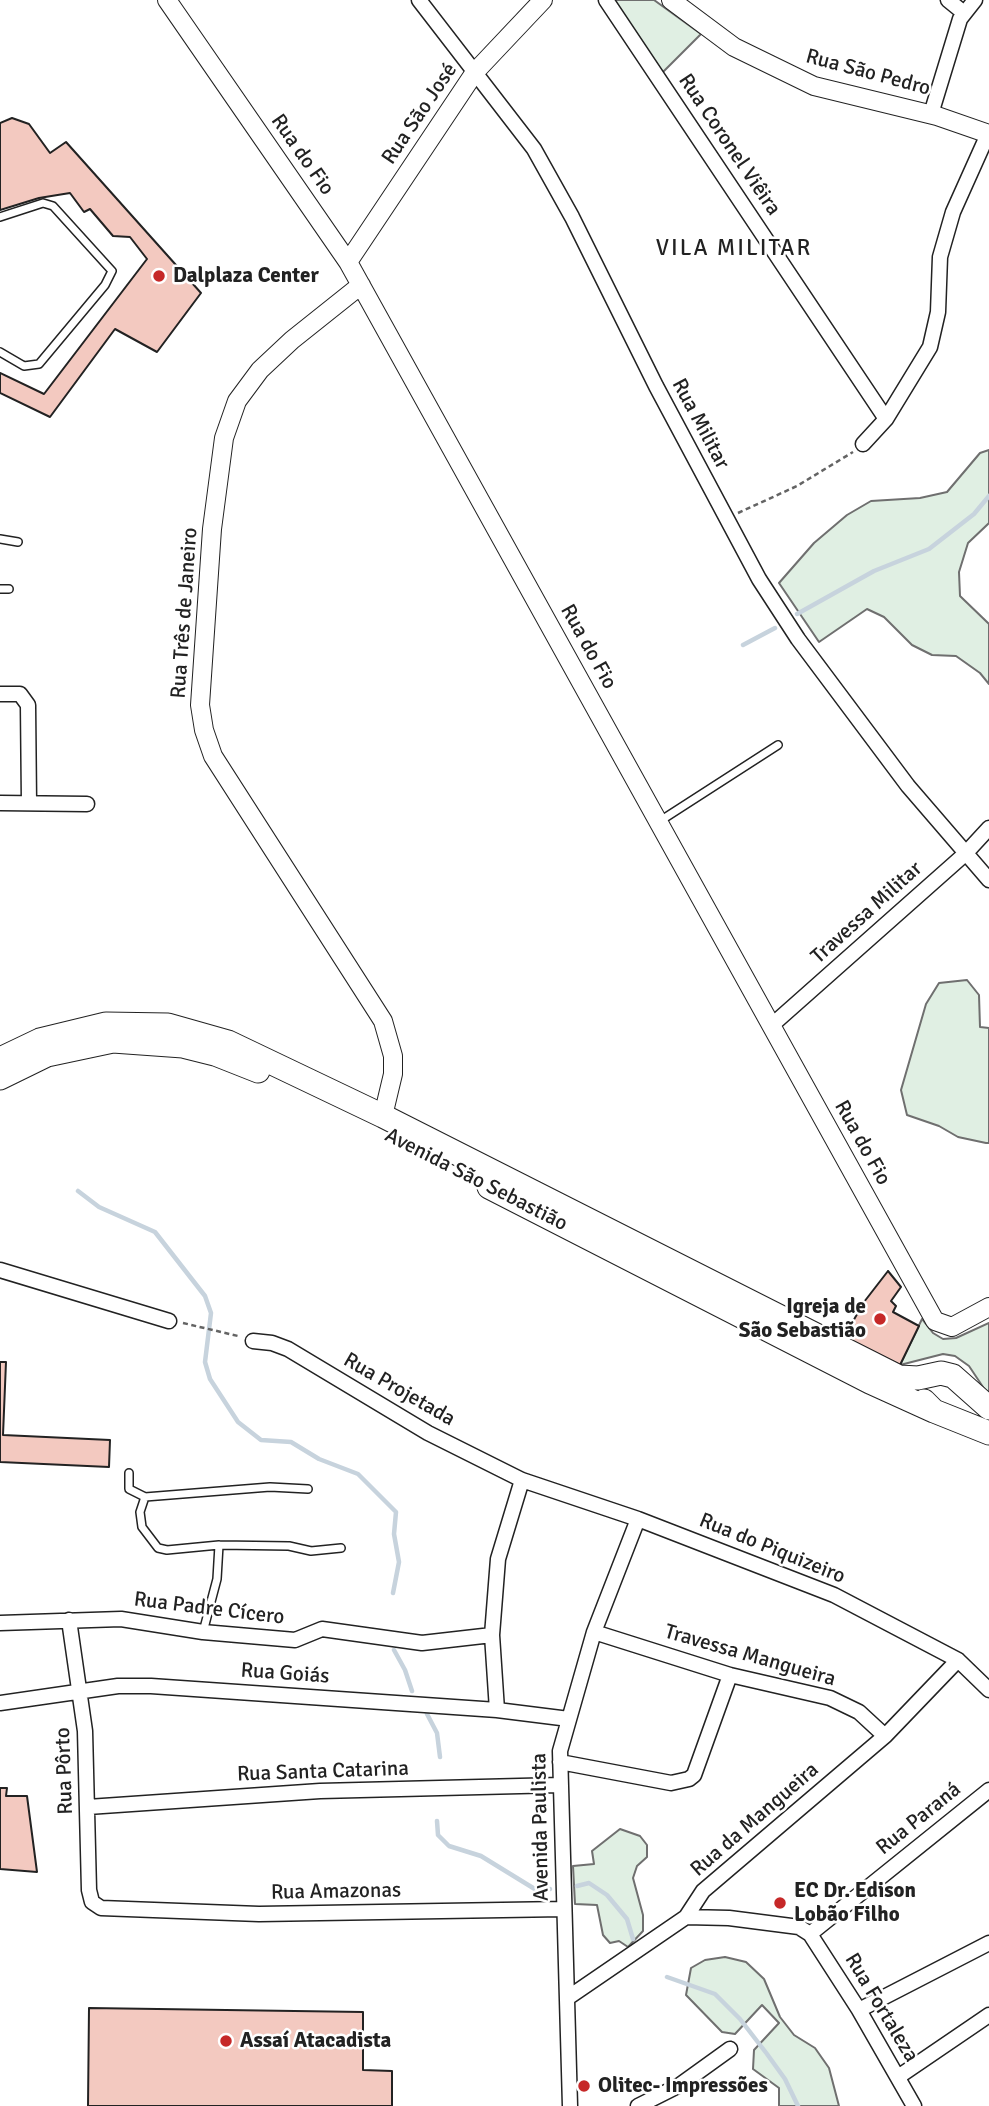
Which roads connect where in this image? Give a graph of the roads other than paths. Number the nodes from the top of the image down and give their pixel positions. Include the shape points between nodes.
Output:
1 (167, 0) edge
2 (419, 0) edge
3 (543, 0) edge
4 (606, 0) edge
5 (948, 0) edge
6 (975, 0) edge
7 (676, 1) edge
8 (964, 13) junction
9 (475, 72) junction
10 (931, 114) junction
11 (989, 134) edge
12 (0, 217) edge
13 (348, 262) junction
14 (361, 285) junction
15 (0, 352) edge
16 (886, 419) junction
17 (863, 444) road end
18 (0, 539) edge
19 (18, 542) dead end
20 (0, 694) edge
21 (778, 745) dead end
22 (0, 803) edge
23 (29, 803) junction
24 (87, 804) dead end
25 (659, 821) junction
26 (989, 828) edge
27 (965, 854) junction
28 (989, 880) edge
29 (771, 1026) junction
30 (0, 1059) edge
31 (0, 1078) edge
32 (383, 1116) junction
33 (0, 1270) edge
34 (989, 1307) edge
35 (169, 1321) dead end
36 (253, 1341) dead end
37 (935, 1374) junction
38 (958, 1380) junction
39 (989, 1408) edge
40 (936, 1412) junction
41 (989, 1433) edge
42 (129, 1473) dead end
43 (522, 1480) junction
44 (308, 1489) dead end
45 (145, 1497) junction
46 (638, 1519) junction
47 (219, 1545) junction
48 (341, 1548) dead end
49 (69, 1620) junction
50 (0, 1623) edge
51 (203, 1632) junction
52 (594, 1632) junction
53 (492, 1635) junction
54 (958, 1660) junction
55 (730, 1675) junction
56 (989, 1690) edge
57 (79, 1692) junction
58 (0, 1703) edge
59 (497, 1710) junction
60 (569, 1719) junction
61 (885, 1736) junction
62 (560, 1762) junction
63 (560, 1786) junction
64 (989, 1790) edge
65 (88, 1807) junction
66 (563, 1909) junction
67 (109, 1910) joint
68 (686, 1917) junction
69 (810, 1934) junction
70 (989, 1943) edge
71 (569, 1997) junction
72 (859, 2010) junction
73 (989, 2015) edge
74 (730, 2049) dead end
75 (898, 2077) junction
76 (570, 2106) edge
77 (638, 2106) edge
78 (914, 2106) edge

1 - 13 street, Rua do Fio
2 - 9 street, Rua Militar
3 - 9 street, Rua São José
4 - 16 street, Rua Coronel Viêira
5 - 8 street
6 - 8 street
7 - 10 street, Rua São Pedro via 734,47 814,86
8 - 10 street
9 - 13 street, Rua São José
9 - 27 street, Rua Militar via 534,149 572,217 758,579 908,786
10 - 11 street, Rua São Pedro
11 - 16 street via 954,212 940,257 934,335
12 - 15 lane via 43,203 53,205 112,271 39,364 24,366
13 - 14 street, Rua do Fio
14 - 25 street, Rua do Fio
14 - 32 street, Rua Três de Janeiro via 292,340 260,370 237,401 224,438 212,529 200,705 213,756 383,1021 393,1074
16 - 17 street
18 - 19 lane
20 - 23 street via 20,694 28,705
21 - 25 lane
22 - 23 street
23 - 24 street
25 - 29 street, Rua do Fio
26 - 27 street, Travessa Militar
27 - 28 street, Rua Militar
27 - 29 street, Travessa Militar
29 - 34 street, Rua do Fio via 935,1321 946,1327 958,1325
30 - 32 main road, Avenida São Sebastião via 71,1030 117,1024 168,1026 201,1032 255,1053
31 - 40 main road, Avenida São Sebastião via 47,1055 113,1041 150,1041 215,1054 381,1130
32 - 37 main road, Avenida São Sebastião via 891,1373 911,1378
33 - 35 street
36 - 43 street, Rua Projetada via 288,1349 428,1433
37 - 38 main road via 947,1373
37 - 40 main road via 925,1383 923,1395
38 - 39 main road
38 - 40 main road via 963,1391 961,1403 951,1412
40 - 41 main road, Avenida São Sebastião
42 - 45 lane via 129,1489
43 - 46 street, Rua do Piquizeiro
43 - 53 street via 498,1559
44 - 45 lane via 270,1487
45 - 47 lane via 142,1527 158,1548
46 - 52 street, Avenida Paulista
46 - 54 street, Rua do Piquizeiro via 834,1595
47 - 48 lane via 289,1546 311,1551
47 - 51 lane via 217,1579
49 - 50 street, Rua Padre Cícero
49 - 51 street, Rua Padre Cícero via 121,1619
49 - 57 street, Rua Pôrto
51 - 53 street, Rua Padre Cícero via 295,1640 323,1629 422,1643
52 - 55 street, Travessa Mangueira
52 - 60 street, Avenida Paulista
53 - 59 street
54 - 56 street, Rua do Piquizeiro
54 - 61 street, Rua da Mangueira
55 - 61 street, Travessa Mangueira via 830,1698 859,1712
55 - 62 street via 689,1779 671,1783
57 - 58 street, Rua Goiás
57 - 59 street, Rua Goiás via 151,1686
57 - 65 street, Rua Pôrto
59 - 60 street, Rua Goiás
60 - 62 street, Avenida Paulista
61 - 68 street, Rua da Mangueira via 703,1891
62 - 63 street, Avenida Paulista
63 - 65 street, Rua Santa Catarina via 320,1791
63 - 66 street, Avenida Paulista
64 - 69 street, Rua Paraná
65 - 67 street, Rua Pôrto via 89,1890 92,1902
66 - 67 street, Rua Amazonas via 260,1914
66 - 71 street, Avenida Paulista
68 - 69 street via 799,1927
68 - 71 street, Rua da Mangueira
69 - 72 street, Rua Fortaleza
70 - 72 street
71 - 76 street, Avenida Paulista
72 - 75 street, Rua Fortaleza
73 - 75 street
74 - 77 street via 680,2085
75 - 78 street, Rua Fortaleza

